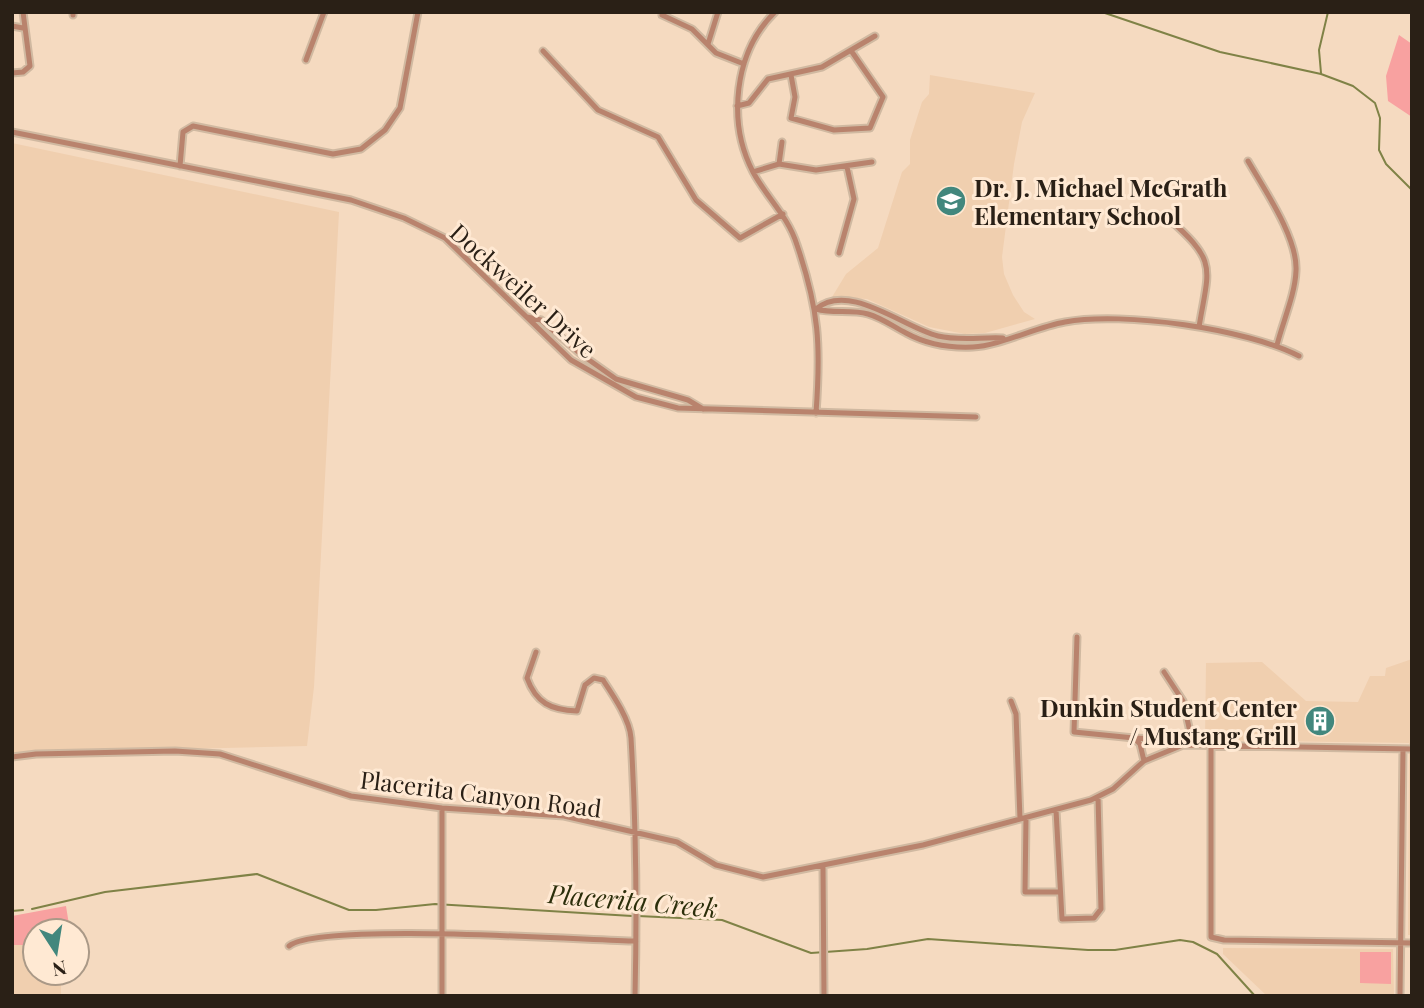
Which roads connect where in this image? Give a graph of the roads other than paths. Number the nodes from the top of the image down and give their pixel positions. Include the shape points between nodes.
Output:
1 (23, 12) edge
2 (324, 12) edge
3 (418, 12) edge
4 (718, 12) edge
5 (775, 12) edge
6 (662, 13) edge
7 (12, 26) edge
8 (23, 28) junction
9 (875, 36) dead end
10 (708, 44) junction
11 (543, 51) dead end
12 (852, 52) junction
13 (306, 60) dead end
14 (744, 64) junction
15 (12, 73) edge
16 (791, 75) junction
17 (737, 106) junction
18 (12, 132) edge
19 (782, 142) dead end
20 (1248, 161) dead end
21 (872, 162) dead end
22 (779, 164) junction
23 (180, 166) junction
24 (847, 167) junction
25 (753, 172) junction
26 (783, 214) junction
27 (1169, 219) dead end
28 (839, 253) dead end
29 (816, 309) junction
30 (527, 317) junction
31 (1199, 327) junction
32 (1277, 345) junction
33 (1299, 356) dead end
34 (703, 409) junction
35 (816, 413) junction
36 (975, 417) dead end
37 (1077, 637) dead end
38 (536, 652) dead end
39 (1164, 672) dead end
40 (1011, 701) dead end
41 (1134, 738) junction
42 (1183, 745) junction
43 (1193, 745) junction
44 (1211, 746) junction
45 (1403, 749) junction
46 (1412, 749) edge
47 (12, 757) edge
48 (1144, 761) junction
49 (1098, 797) junction
50 (442, 808) junction
51 (1056, 810) junction
52 (1023, 818) junction
53 (635, 832) junction
54 (823, 867) junction
55 (1060, 892) junction
56 (442, 934) junction
57 (636, 941) junction
58 (1401, 943) junction
59 (1412, 943) edge
60 (289, 946) dead end
61 (442, 996) edge
62 (635, 996) edge
63 (824, 996) edge
64 (1400, 996) edge

1 - 8 street
2 - 13 street
3 - 23 street via 400,107 385,130 361,149 333,154 193,126 183,132
4 - 10 street
5 - 14 street
6 - 10 street
7 - 8 street
8 - 15 street via 30,66
9 - 12 street
10 - 14 street via 716,53
11 - 26 street via 598,110 658,137 696,200 740,238
12 - 16 street
12 - 16 street via 883,97 870,128 834,130 791,118 795,97
14 - 17 street
16 - 17 street via 768,79 749,103
17 - 25 street
18 - 23 street, Dockweiler Drive
19 - 22 street
20 - 32 street via 1295,256 1295,282
21 - 24 street
22 - 24 street via 816,170
22 - 25 street
23 - 30 street, Dockweiler Drive via 351,200 404,218 445,238
24 - 28 street via 854,199
25 - 26 street
26 - 29 street via 797,243
27 - 31 street via 1198,244 1208,265
29 - 31 street via 873,316 946,346 992,345 1066,321 1092,318
29 - 35 street via 820,362
30 - 34 street via 541,320 616,379 688,400
30 - 34 street, Dockweiler Drive via 566,357 608,384 654,403
31 - 32 street
32 - 33 street
34 - 35 street, Dockweiler Drive
35 - 36 street, Dockweiler Drive
37 - 41 street via 1074,733
38 - 53 street via 527,678 533,693 548,706 577,711 585,685 594,678 608,687 631,737
39 - 43 street via 1183,701
40 - 52 street
41 - 42 street via 1176,740
41 - 48 street
42 - 43 street, Placerita Canyon Road
42 - 48 street, Placerita Canyon Road
43 - 44 street, Placerita Canyon Road
44 - 45 street, Placerita Canyon Road
44 - 58 street via 1211,937
45 - 46 street, Placerita Canyon Road
45 - 58 street
47 - 50 street, Placerita Canyon Road via 198,751 338,793
48 - 49 street, Placerita Canyon Road via 1114,789
49 - 51 street, Placerita Canyon Road
49 - 55 street via 1101,912 1094,918 1062,919
50 - 53 street, Placerita Canyon Road via 564,816
50 - 56 street
51 - 52 street, Placerita Canyon Road
51 - 55 street
52 - 54 street, Placerita Canyon Road
52 - 55 street via 1025,892
53 - 54 street, Placerita Canyon Road via 677,842 716,865 763,877
53 - 57 street
54 - 63 street
56 - 57 street
56 - 60 street via 319,935
56 - 61 street
57 - 62 street
58 - 59 street
58 - 64 street

